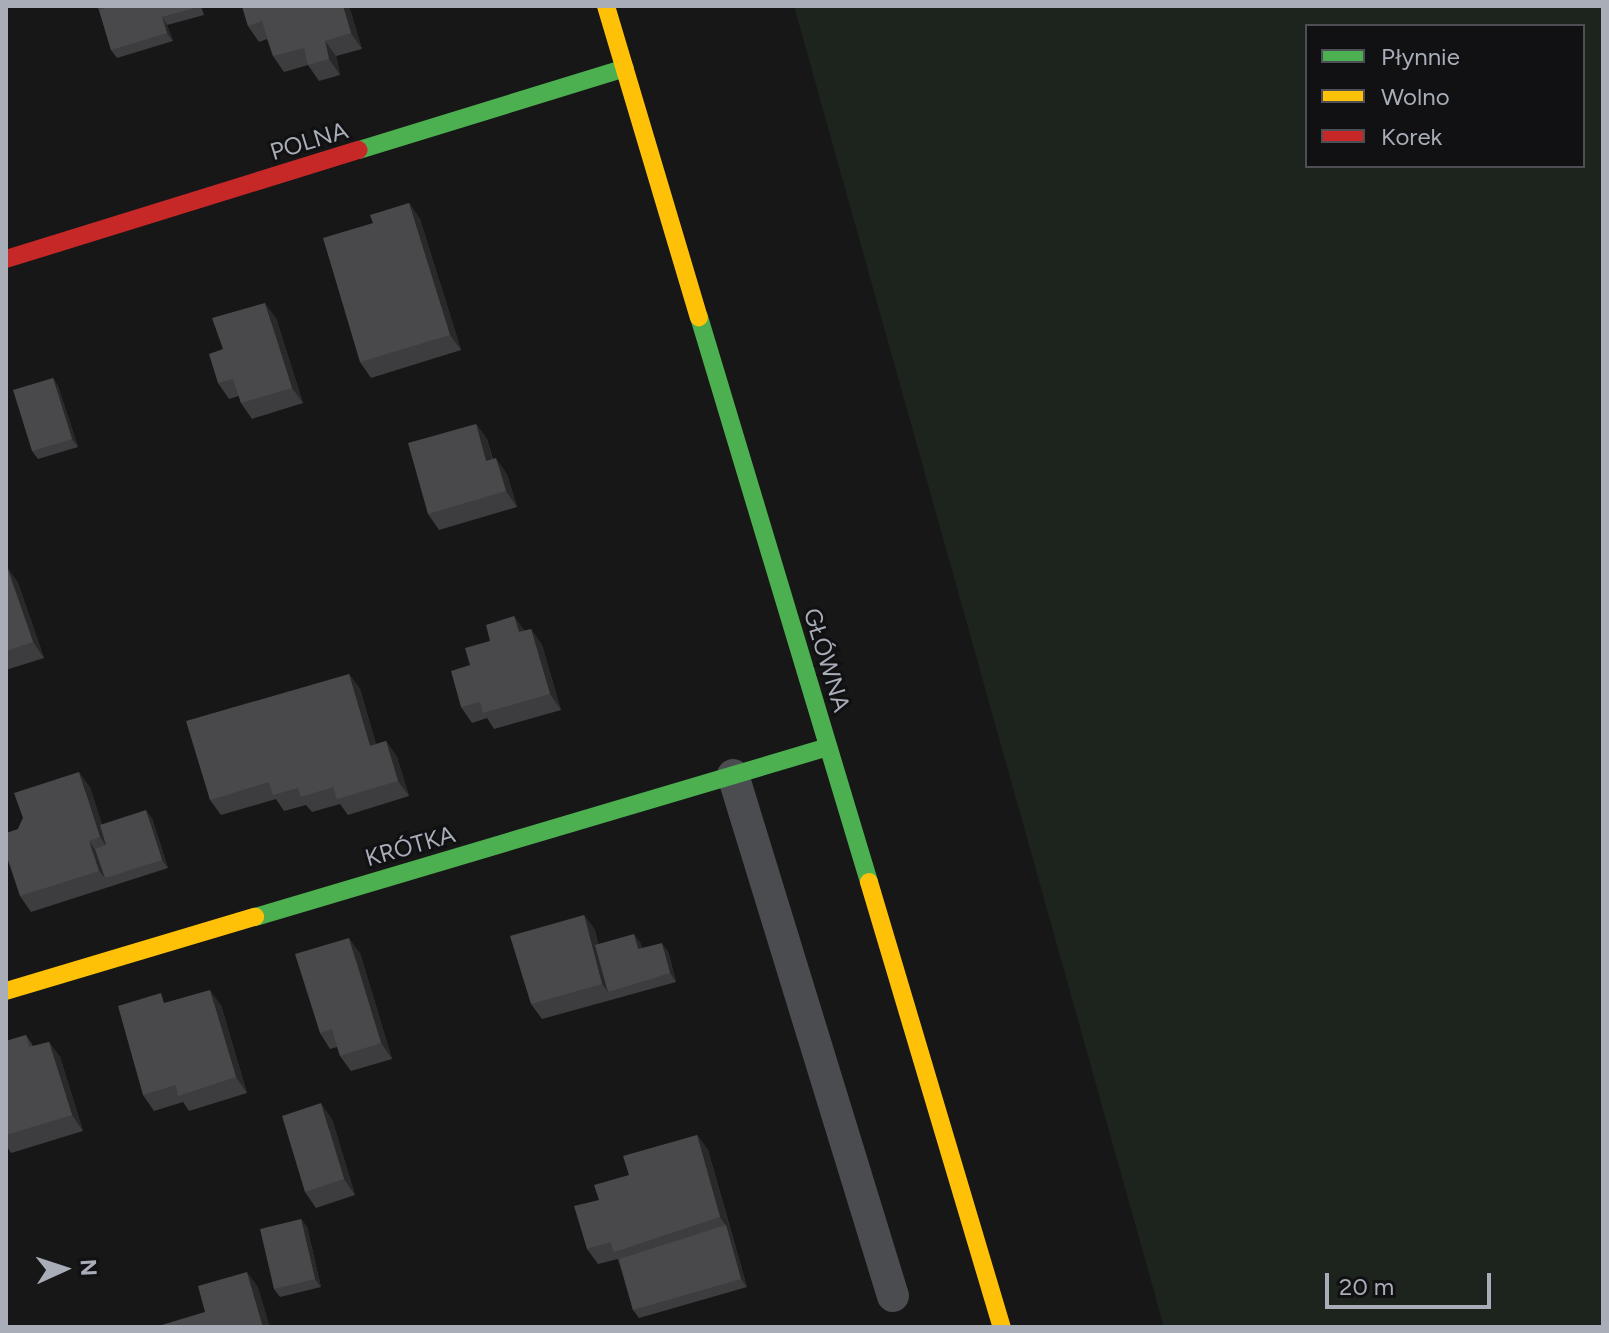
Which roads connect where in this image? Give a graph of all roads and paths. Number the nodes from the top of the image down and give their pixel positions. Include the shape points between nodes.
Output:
1 (606, 6) edge
2 (625, 68) junction
3 (6, 259) edge
4 (828, 747) junction
5 (733, 775) junction
6 (6, 991) edge
7 (893, 1296) dead end
8 (1002, 1327) edge

1 - 2 street, GŁÓWNA
2 - 3 street, POLNA
2 - 4 street, GŁÓWNA
4 - 5 street, KRÓTKA
4 - 8 street, GŁÓWNA
5 - 6 street, KRÓTKA
5 - 7 lane

